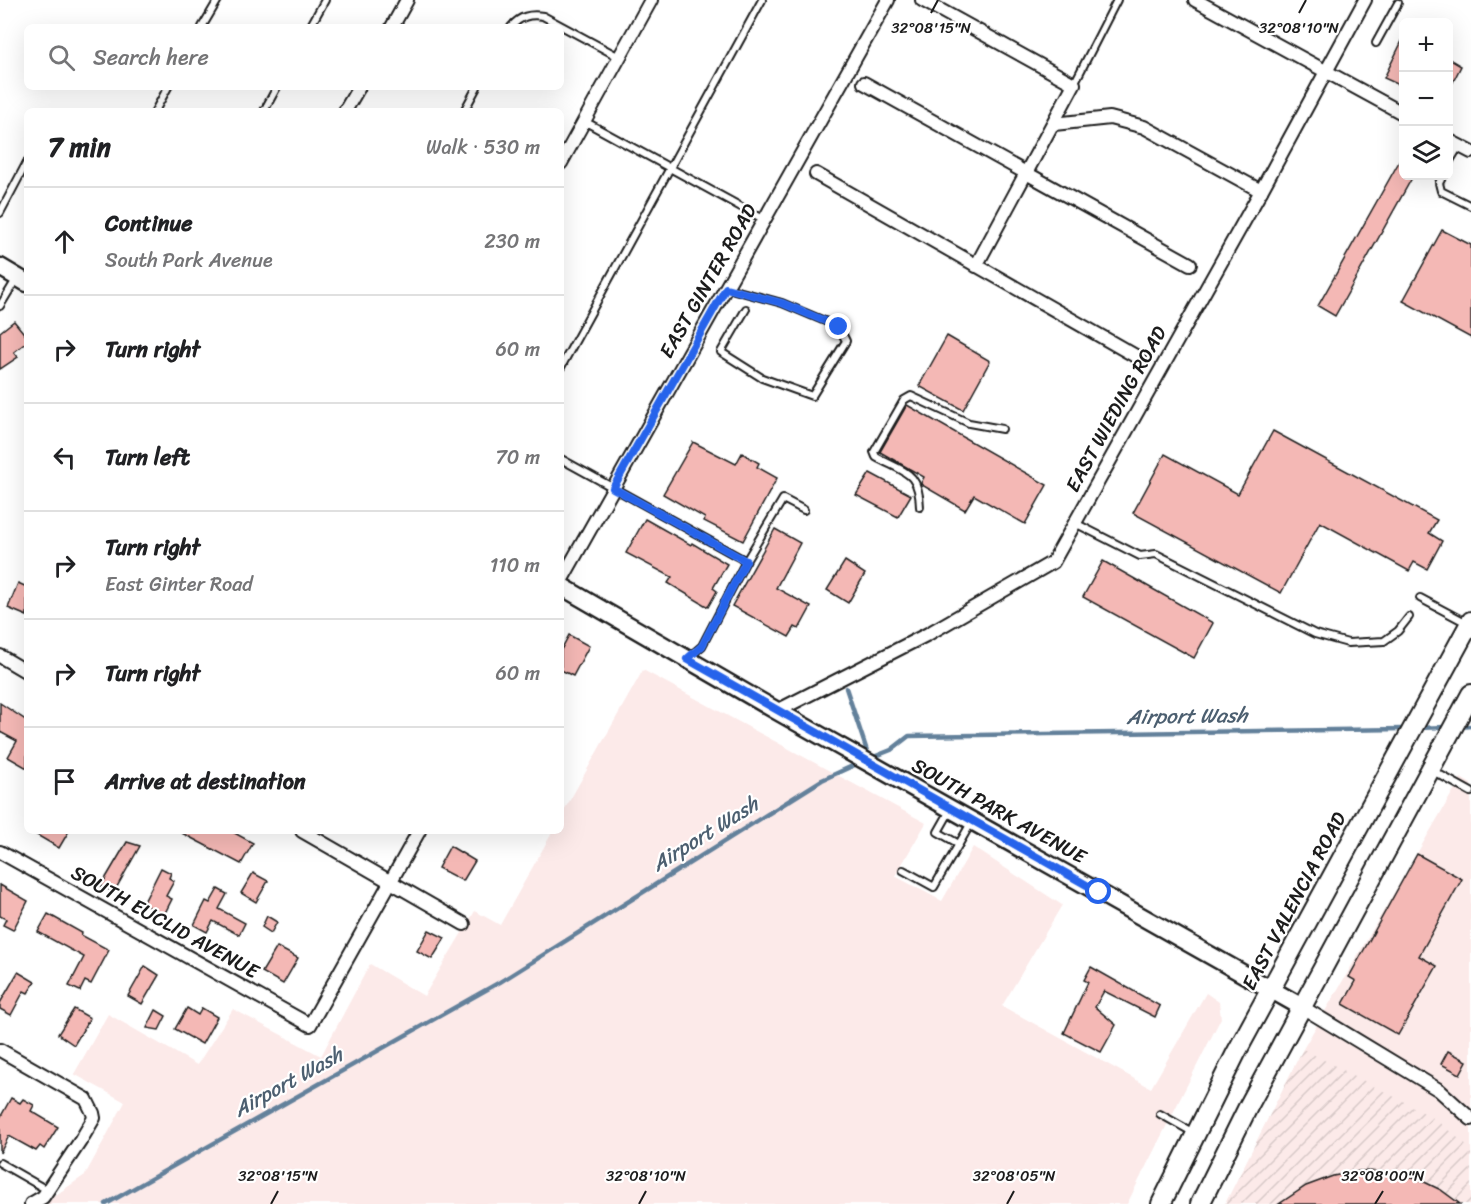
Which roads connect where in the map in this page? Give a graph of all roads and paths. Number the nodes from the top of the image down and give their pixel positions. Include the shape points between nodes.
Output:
1 (218, 0) edge
2 (325, 0) edge
3 (407, 0) edge
4 (762, 0) edge
5 (888, 0) edge
6 (922, 0) edge
7 (1117, 0) edge
8 (1195, 0) edge
9 (1365, 0) edge
10 (649, 1) edge
11 (1398, 3) dead end
12 (204, 24) edge
13 (312, 24) edge
14 (394, 24) edge
15 (515, 24) edge
16 (558, 24) edge
17 (564, 27) edge
18 (1376, 43) dead end
19 (619, 57) junction
20 (1326, 71) junction
21 (864, 83) dead end
22 (1074, 84) junction
23 (166, 90) edge
24 (275, 90) edge
25 (356, 90) edge
26 (475, 90) edge
27 (157, 108) edge
28 (266, 108) edge
29 (347, 108) edge
30 (466, 108) edge
31 (1399, 111) edge
32 (584, 121) junction
33 (1054, 124) junction
34 (1454, 142) edge
35 (1471, 152) edge
36 (564, 158) edge
37 (24, 168) edge
38 (672, 168) junction
39 (816, 174) dead end
40 (1027, 174) junction
41 (1441, 180) edge
42 (1261, 191) junction
43 (1471, 206) edge
44 (0, 213) edge
45 (765, 220) junction
46 (1190, 264) dead end
47 (976, 266) junction
48 (0, 267) edge
49 (22, 280) edge
50 (726, 288) junction
51 (0, 306) edge
52 (746, 309) dead end
53 (1139, 358) dead end
54 (564, 362) edge
55 (1002, 429) dead end
56 (564, 461) edge
57 (613, 488) junction
58 (920, 507) dead end
59 (804, 510) dead end
60 (1075, 523) junction
61 (746, 561) junction
62 (564, 576) edge
63 (564, 588) edge
64 (1420, 598) dead end
65 (1409, 617) dead end
66 (1471, 623) edge
67 (0, 656) edge
68 (687, 659) junction
69 (24, 667) edge
70 (1470, 696) edge
71 (777, 711) junction
72 (1432, 765) junction
73 (1471, 792) edge
74 (952, 809) junction
75 (973, 820) junction
76 (307, 834) edge
77 (417, 834) edge
78 (960, 844) junction
79 (0, 852) edge
80 (903, 870) dead end
81 (390, 882) junction
82 (464, 924) dead end
83 (1272, 988) junction
84 (1302, 1007) junction
85 (0, 1050) edge
86 (1160, 1114) dead end
87 (1471, 1119) edge
88 (1195, 1134) junction
89 (0, 1163) edge
90 (47, 1190) junction
91 (31, 1204) edge
92 (1161, 1204) edge
93 (1200, 1204) edge

1 - 12 lane
2 - 13 lane
3 - 14 street
4 - 38 lane
5 - 45 street, EAST GINTER ROAD
6 - 22 street
7 - 22 lane
8 - 20 street
9 - 20 street, EAST WIEDING ROAD
10 - 19 street
11 - 18 lane
15 - 16 lane via 532,15
17 - 19 lane
19 - 32 street
20 - 31 street
20 - 42 street, EAST WIEDING ROAD
21 - 40 street
22 - 33 street
23 - 27 lane
24 - 28 lane
25 - 29 street
26 - 30 lane
32 - 36 street
32 - 38 lane
33 - 40 street
33 - 42 street via 1110,118 1144,127
34 - 35 street
37 - 44 lane
38 - 45 lane
38 - 54 lane
39 - 47 street
40 - 46 street
40 - 47 street
41 - 43 lane via 1441,191
42 - 60 street, EAST WIEDING ROAD
45 - 50 street, EAST GINTER ROAD
47 - 53 street
48 - 49 main road
49 - 51 lane
50 - 52 lane via 782,303 839,327 846,341 812,396 762,378 721,352
50 - 57 street, EAST GINTER ROAD
55 - 58 lane via 969,423 911,396 904,400 874,452 876,457 914,477
56 - 57 lane
57 - 61 lane
57 - 62 street, EAST GINTER ROAD
59 - 61 lane via 783,499
60 - 65 lane via 1140,556 1156,554 1315,634 1348,643 1384,641
60 - 71 street, EAST WIEDING ROAD via 1053,562 928,634
61 - 68 lane via 702,646
63 - 68 main road, SOUTH PARK AVENUE
64 - 66 lane
66 - 83 main road, EAST VALENCIA ROAD
67 - 69 street
68 - 71 main road, SOUTH PARK AVENUE
70 - 72 main road
71 - 74 main road, SOUTH PARK AVENUE
72 - 73 lane
72 - 84 main road
74 - 75 main road, SOUTH PARK AVENUE
74 - 78 lane via 938,832
75 - 78 lane
75 - 83 main road, SOUTH PARK AVENUE
76 - 81 street
77 - 81 street
78 - 80 lane via 934,887
79 - 81 street, SOUTH EUCLID AVENUE via 310,1025
81 - 82 street
83 - 84 main road, SOUTH PARK AVENUE
83 - 88 main road, EAST VALENCIA ROAD
84 - 87 street, SOUTH PARK AVENUE via 1439,1090
84 - 93 main road
85 - 90 street via 86,1099 94,1118
86 - 88 lane
88 - 92 main road, EAST VALENCIA ROAD
89 - 90 lane
90 - 91 street

